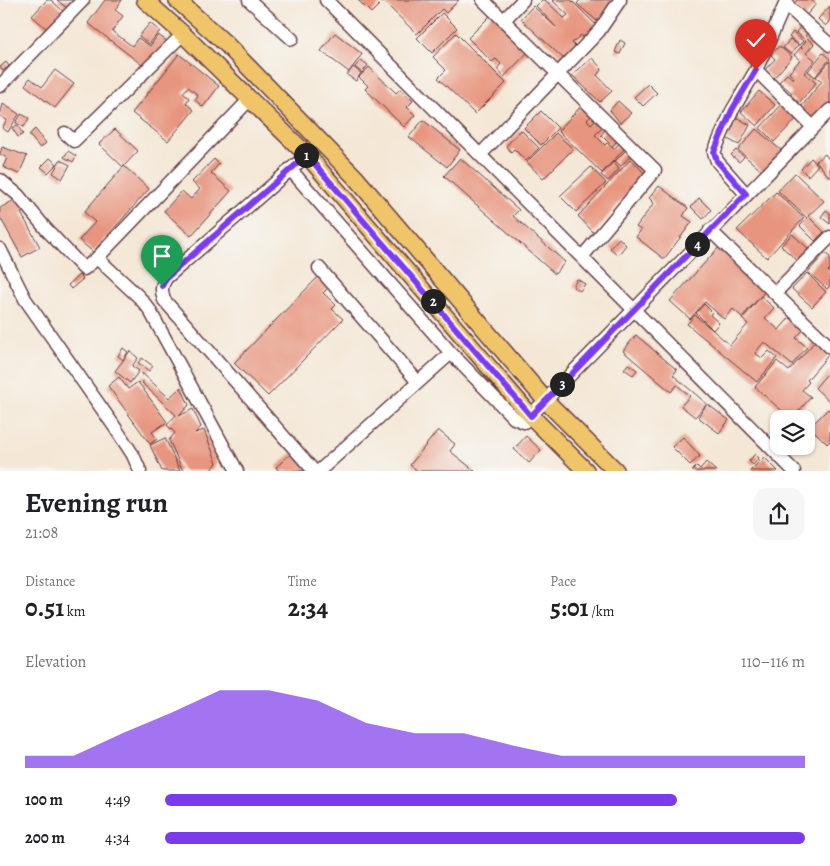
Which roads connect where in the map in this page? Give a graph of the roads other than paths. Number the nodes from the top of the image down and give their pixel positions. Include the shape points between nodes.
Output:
1 (83, 0) edge
2 (145, 0) edge
3 (177, 0) edge
4 (249, 0) edge
5 (326, 0) edge
6 (483, 0) edge
7 (524, 0) edge
8 (620, 0) edge
9 (786, 2) edge
10 (504, 20) junction
11 (183, 34) junction
12 (292, 39) dead end
13 (830, 45) edge
14 (756, 70) junction
15 (558, 74) junction
16 (0, 86) edge
17 (251, 98) junction
18 (830, 110) edge
19 (813, 127) junction
20 (65, 133) dead end
21 (307, 155) junction
22 (480, 155) junction
23 (290, 169) junction
24 (0, 180) edge
25 (746, 194) junction
26 (710, 230) junction
27 (830, 237) edge
28 (0, 249) edge
29 (582, 257) junction
30 (98, 258) junction
31 (319, 268) dead end
32 (775, 294) junction
33 (634, 309) junction
34 (829, 345) edge
35 (451, 352) junction
36 (418, 382) junction
37 (546, 401) junction
38 (531, 416) junction
39 (140, 471) edge
40 (237, 471) edge
41 (314, 471) edge
42 (319, 471) edge
43 (586, 471) edge
44 (616, 471) edge
45 (794, 471) edge

1 - 16 street
2 - 11 main road
3 - 37 main road via 226,44 355,177
4 - 12 street
5 - 22 street
6 - 10 street
7 - 10 street
8 - 15 street via 599,31
9 - 13 street
9 - 14 street
10 - 15 street
11 - 17 main road
11 - 20 street via 74,141
14 - 19 street
14 - 25 street via 732,110 714,152 717,161
15 - 22 street
15 - 29 street via 655,170
17 - 21 main road
17 - 30 street
18 - 19 street
19 - 25 street
21 - 23 street
21 - 38 main road
22 - 29 street
23 - 35 street
23 - 41 street via 166,278 162,293 164,300
24 - 30 street via 18,195 84,269
25 - 26 street
26 - 32 street
26 - 33 street
27 - 32 street
28 - 39 street via 25,300 114,426
29 - 33 street
30 - 40 street via 149,309
31 - 36 street
32 - 34 street
33 - 37 street
33 - 45 street
35 - 36 street
35 - 38 street via 514,418 524,422
36 - 42 street
37 - 38 street
37 - 44 main road
38 - 43 main road

